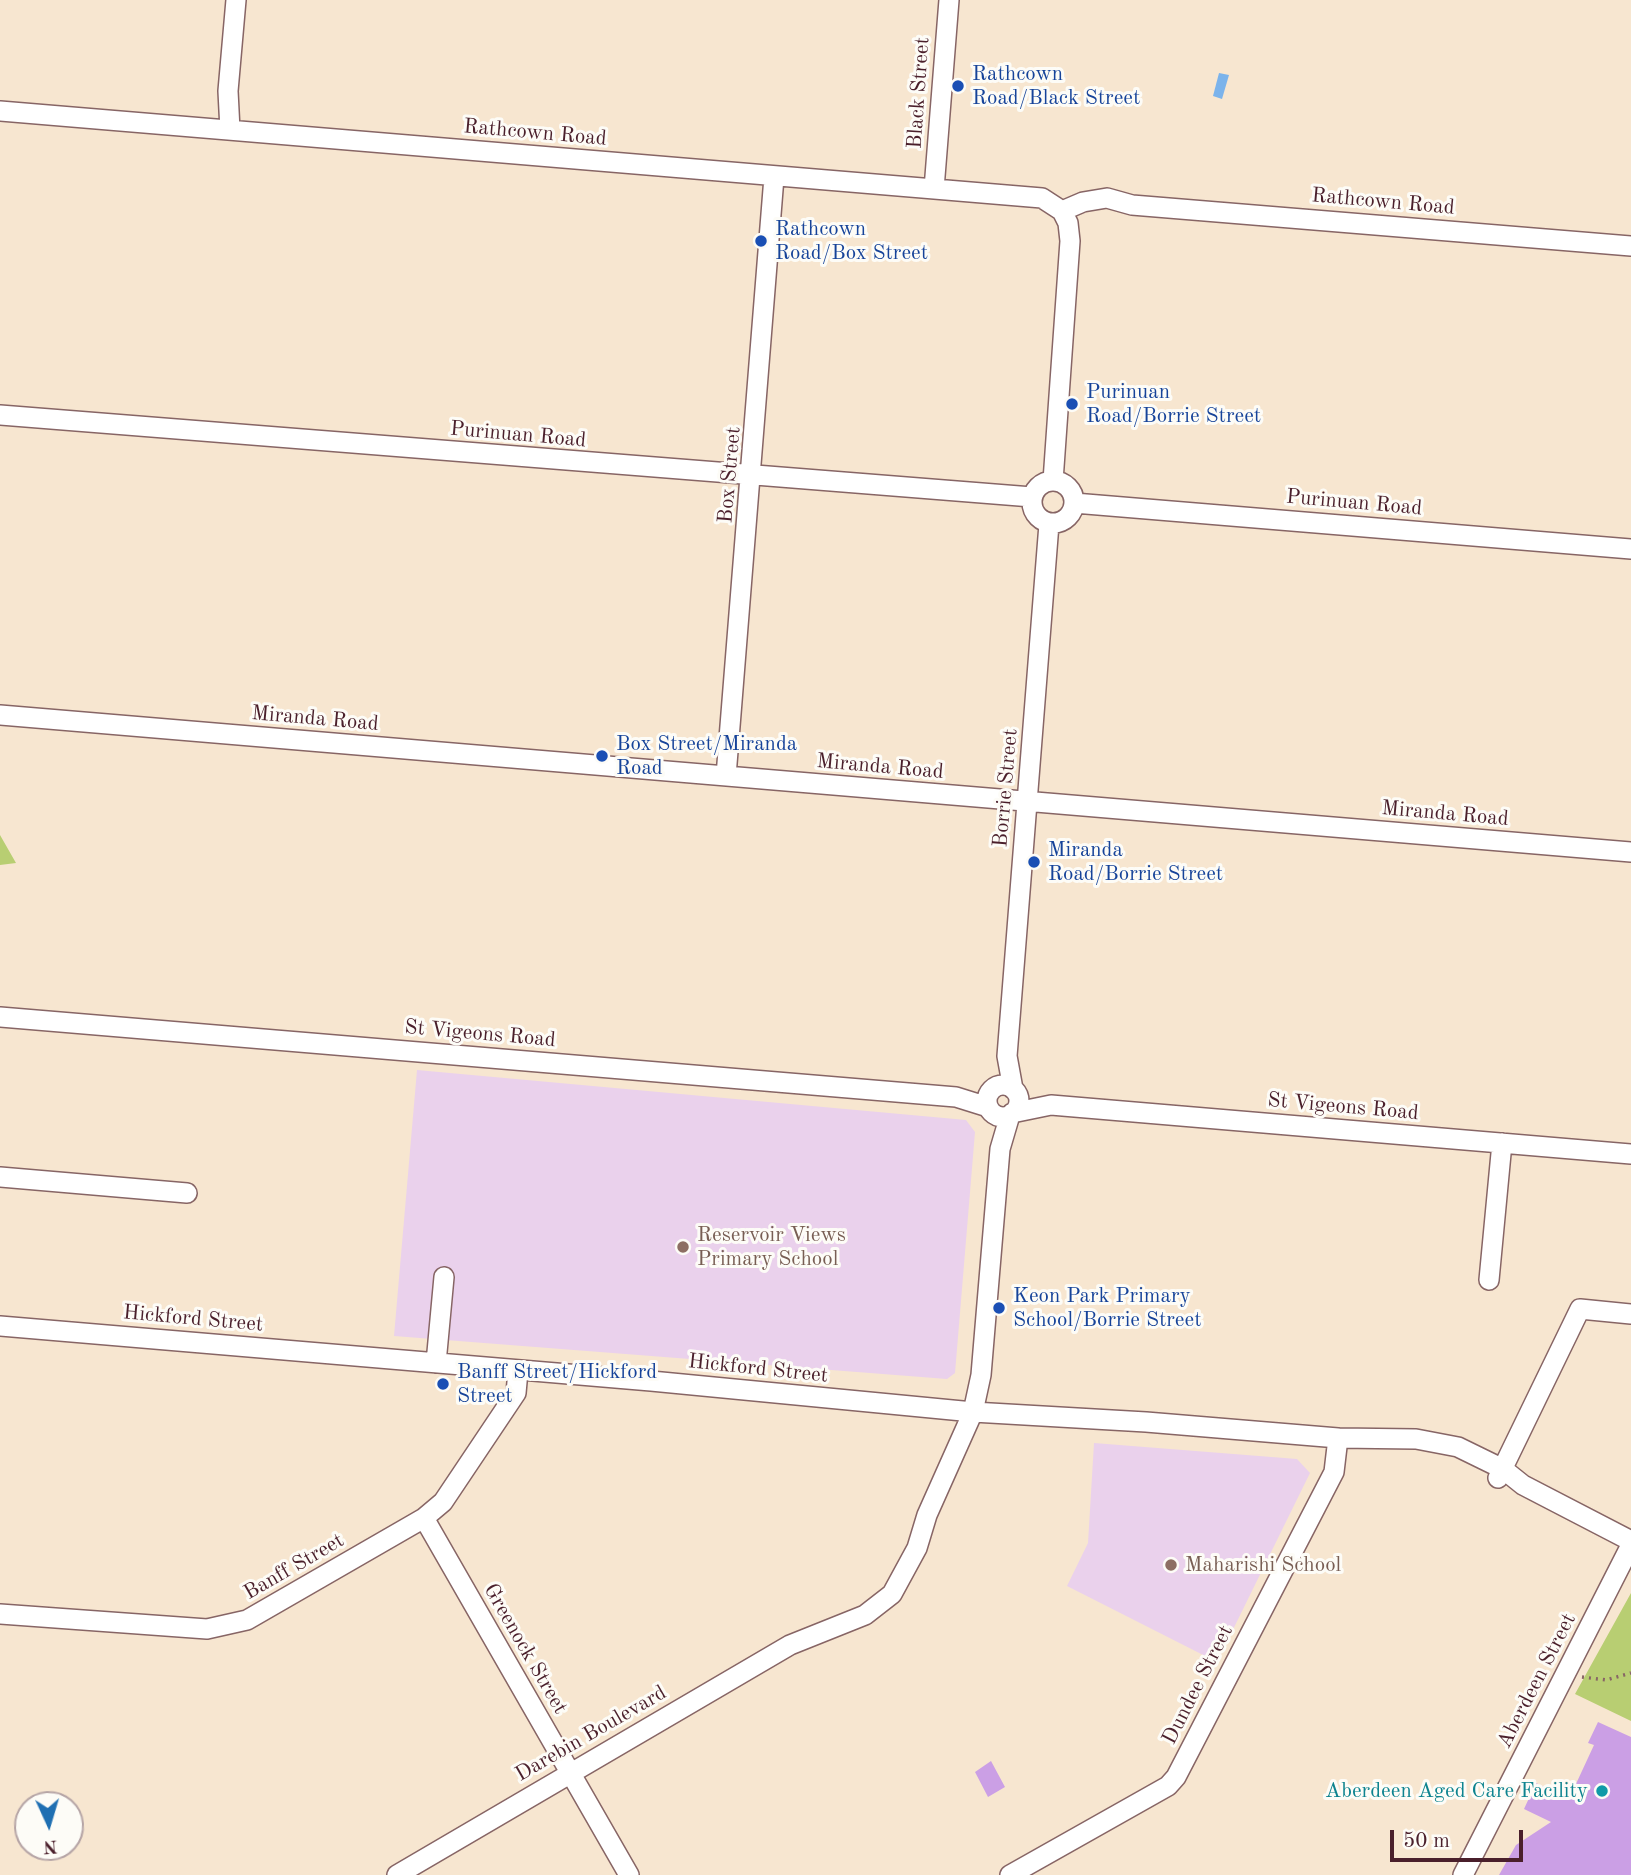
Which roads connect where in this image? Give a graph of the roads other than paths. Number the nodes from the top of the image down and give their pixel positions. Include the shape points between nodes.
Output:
1 (236, 0) edge
2 (949, 0) edge
3 (0, 111) edge
4 (225, 130) junction
5 (774, 177) junction
6 (934, 189) junction
7 (1065, 217) junction
8 (1631, 246) edge
9 (0, 415) edge
10 (753, 478) junction
11 (1053, 481) junction
12 (1032, 498) junction
13 (1074, 503) junction
14 (1049, 524) junction
15 (1631, 549) edge
16 (0, 715) edge
17 (726, 776) junction
18 (1027, 803) junction
19 (1631, 852) edge
20 (0, 1017) edge
21 (1002, 1101) junction
22 (1502, 1143) junction
23 (1631, 1154) edge
24 (0, 1177) edge
25 (187, 1193) dead end
26 (444, 1277) dead end
27 (1489, 1280) dead end
28 (1631, 1314) edge
29 (0, 1326) edge
30 (436, 1363) junction
31 (518, 1371) junction
32 (973, 1412) junction
33 (1341, 1438) junction
34 (1501, 1474) junction
35 (424, 1518) junction
36 (1631, 1543) edge
37 (0, 1614) edge
38 (568, 1772) junction
39 (397, 1875) edge
40 (629, 1875) edge
41 (1010, 1875) edge
42 (1463, 1875) edge

1 - 4 street via 228,91 220,112
2 - 6 street, Black Street
3 - 4 street, Rathcown Road
4 - 5 street, Rathcown Road
5 - 6 street, Rathcown Road
5 - 10 street, Box Street
6 - 7 street, Rathcown Road via 1042,198
7 - 8 street, Rathcown Road via 1132,205
7 - 11 street via 1069,247
9 - 10 street, Purinuan Road
10 - 12 street, Purinuan Road
10 - 17 street, Box Street
11 - 12 street via 1040,485
11 - 13 street via 1070,490
12 - 14 street via 1036,516
13 - 14 street via 1066,519
13 - 15 street, Purinuan Road
14 - 18 street, Borrie Street
16 - 17 street, Miranda Road
17 - 18 street, Miranda Road
18 - 19 street, Miranda Road
18 - 21 street, Borrie Street
20 - 21 street, St Vigeons Road
21 - 22 street, St Vigeons Road
21 - 32 street, Borrie Street via 981,1375
22 - 23 street, St Vigeons Road
22 - 27 street
24 - 25 street
26 - 30 street
28 - 34 street via 1580,1309
29 - 30 street, Hickford Street
30 - 31 street, Hickford Street
31 - 32 street, Hickford Street
31 - 35 street, Banff Street via 516,1393 443,1502
32 - 33 street, Hickford Street
32 - 38 street, Darebin Boulevard via 927,1515 882,1585 862,1603
33 - 34 street, Hickford Street via 1443,1442
33 - 41 street, Dundee Street via 1334,1472 1176,1777 1168,1786
34 - 36 street, Hickford Street
35 - 37 street, Banff Street via 247,1620 208,1629
35 - 38 street, Greenock Street
36 - 42 street, Aberdeen Street
38 - 39 street, Darebin Boulevard
38 - 40 street, Greenock Street

